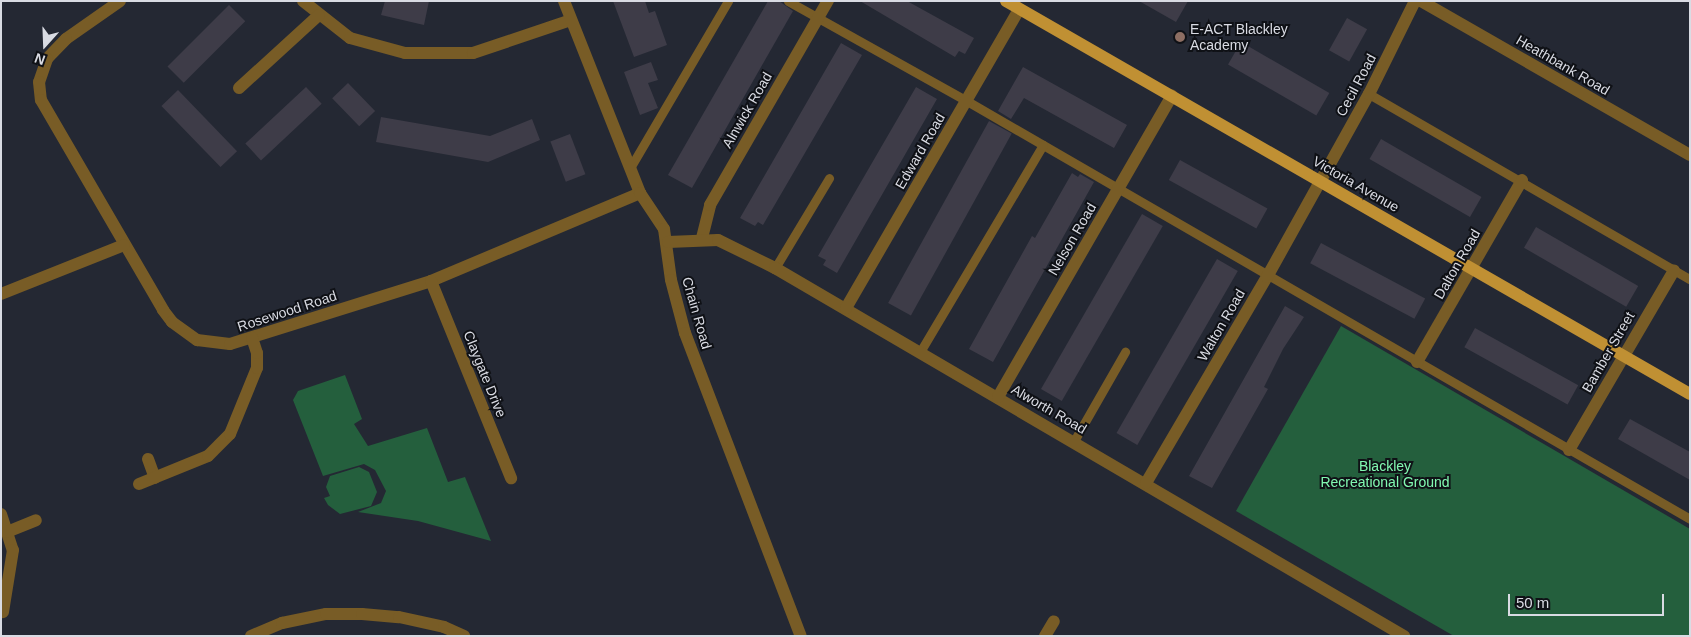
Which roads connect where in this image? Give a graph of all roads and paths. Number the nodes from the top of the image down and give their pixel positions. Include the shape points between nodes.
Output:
1 (120, 1) edge
2 (304, 1) edge
3 (564, 1) edge
4 (728, 1) edge
5 (788, 1) edge
6 (828, 1) edge
7 (1006, 1) edge
8 (1416, 1) edge
9 (1421, 1) edge
10 (1020, 9) junction
11 (319, 15) junction
12 (819, 18) junction
13 (571, 20) junction
14 (239, 88) dead end
15 (1369, 94) junction
16 (1172, 96) junction
17 (967, 101) junction
18 (1043, 146) junction
19 (1690, 155) edge
20 (630, 168) junction
21 (829, 178) dead end
22 (1522, 180) junction
23 (1320, 181) junction
24 (1118, 189) junction
25 (640, 193) junction
26 (702, 238) junction
27 (668, 242) junction
28 (124, 245) junction
29 (775, 268) junction
30 (1473, 268) junction
31 (1674, 270) junction
32 (1267, 277) junction
33 (1690, 279) edge
34 (431, 281) junction
35 (1, 294) edge
36 (846, 308) junction
37 (252, 338) junction
38 (920, 352) junction
39 (1124, 352) dead end
40 (1623, 356) junction
41 (1417, 362) junction
42 (1690, 394) edge
43 (998, 397) junction
44 (1074, 441) junction
45 (1569, 450) junction
46 (148, 459) dead end
47 (155, 478) junction
48 (511, 478) dead end
49 (1146, 483) junction
50 (139, 484) dead end
51 (1, 514) edge
52 (36, 520) dead end
53 (1690, 520) edge
54 (8, 532) junction
55 (3, 612) dead end
56 (1054, 621) dead end
57 (251, 636) edge
58 (464, 636) edge
59 (800, 636) edge
60 (1045, 636) edge
61 (1404, 636) edge

1 - 28 street, Rosewood Road via 66,39 47,60 42,68 39,92 55,128
2 - 11 street
3 - 13 street, Chain Road
4 - 20 lane
5 - 12 lane
6 - 12 street, Alnwick Road
7 - 10 main road, Victoria Avenue
8 - 15 street, Cecil Road
9 - 19 street, Heathbank Road
10 - 16 main road, Victoria Avenue
10 - 17 street, Edward Road
11 - 13 street via 350,38 405,52 473,52
11 - 14 street
12 - 17 lane
12 - 26 street, Alnwick Road via 710,205
13 - 20 street, Chain Road
15 - 22 lane
15 - 23 street, Cecil Road
16 - 23 main road, Victoria Avenue
16 - 24 street, Nelson Road
17 - 18 lane
17 - 36 street, Edward Road
18 - 24 lane
18 - 38 lane
20 - 25 street, Chain Road
21 - 29 lane
22 - 30 street, Dalton Road
22 - 31 lane
23 - 30 main road, Victoria Avenue
23 - 32 street, Walton Road
24 - 32 lane
24 - 43 street, Nelson Road
25 - 27 street, Chain Road via 664,229
25 - 34 street, Rosewood Road
26 - 27 street, Alworth Road
26 - 29 street, Alworth Road via 731,244
27 - 59 street, Chain Road via 670,280 685,333
28 - 35 street
28 - 37 street, Rosewood Road via 163,310 185,333 213,344 230,344
29 - 36 street, Alworth Road
30 - 40 main road, Victoria Avenue
30 - 41 street, Dalton Road
31 - 33 lane
31 - 40 street, Bamber Street
32 - 41 lane
32 - 49 street, Walton Road
34 - 37 street, Rosewood Road
34 - 48 street, Claygate Drive
36 - 38 street, Alworth Road
37 - 47 street via 257,368 230,434 208,456
38 - 43 street, Alworth Road
39 - 44 lane
40 - 42 main road, Victoria Avenue
40 - 45 street, Bamber Street
41 - 45 lane
43 - 44 street, Alworth Road
44 - 49 street, Alworth Road
45 - 53 lane
46 - 47 street
47 - 50 street
49 - 61 street, Alworth Road
51 - 54 street
52 - 54 street
54 - 55 street via 14,550
56 - 60 street
57 - 58 street via 282,623 326,614 362,614 399,617 444,627

